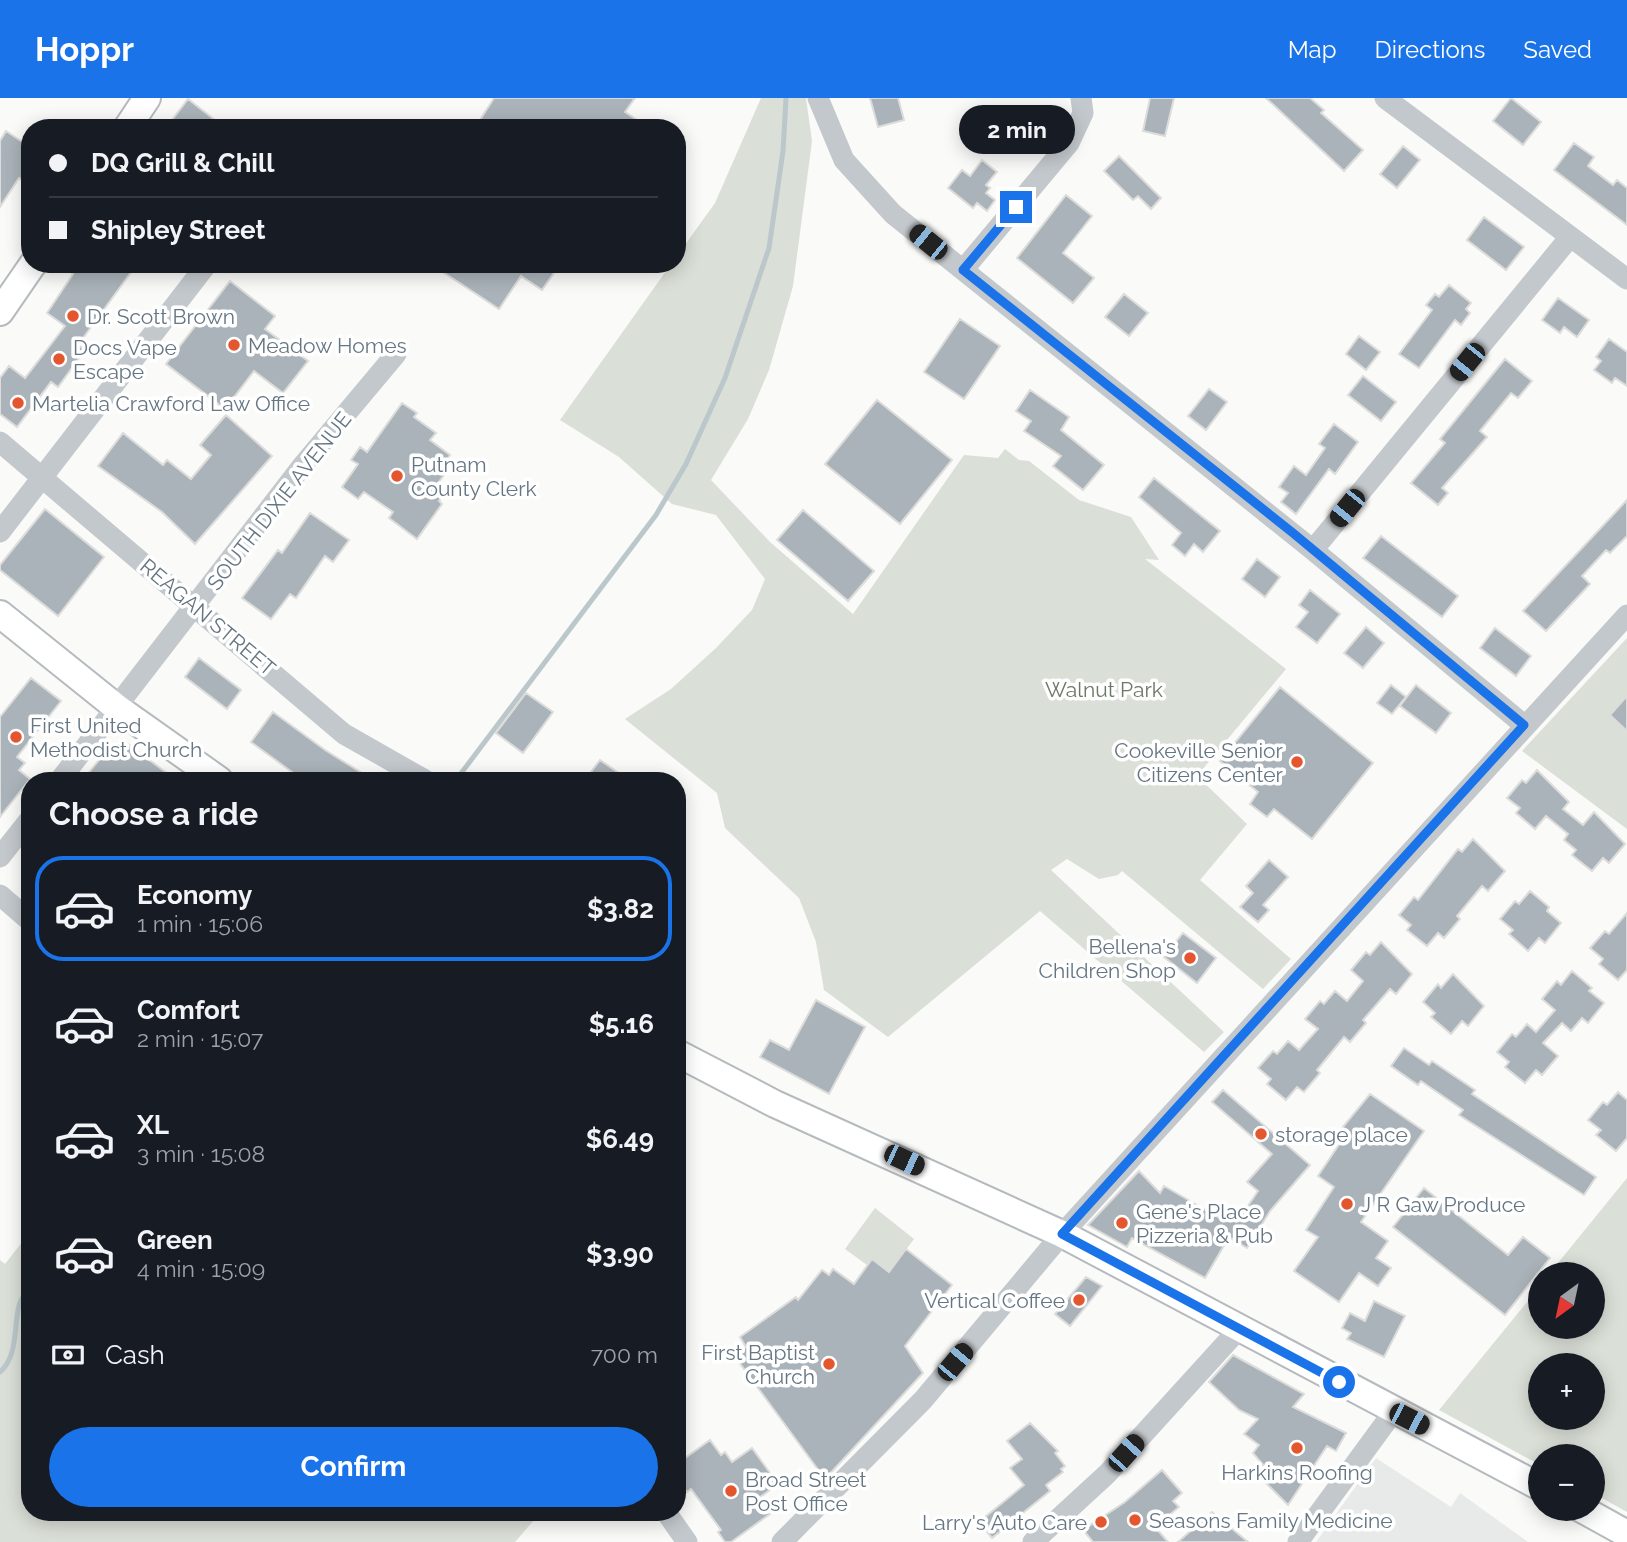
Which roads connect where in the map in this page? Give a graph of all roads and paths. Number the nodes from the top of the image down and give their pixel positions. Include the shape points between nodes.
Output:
1 (147, 98) edge
2 (818, 98) edge
3 (1081, 98) edge
4 (1385, 98) edge
5 (133, 119) edge
6 (1570, 237) junction
7 (963, 270) junction
8 (27, 273) edge
9 (200, 273) edge
10 (1625, 274) edge
11 (0, 312) edge
12 (396, 354) dead end
13 (0, 442) edge
14 (41, 475) junction
15 (0, 532) edge
16 (1313, 550) junction
17 (195, 607) junction
18 (0, 614) edge
19 (1627, 615) edge
20 (116, 707) junction
21 (1524, 725) junction
22 (66, 772) edge
23 (208, 772) edge
24 (411, 772) edge
25 (21, 830) edge
26 (0, 857) edge
27 (0, 895) edge
28 (21, 913) edge
29 (686, 1058) edge
30 (1062, 1234) junction
31 (1239, 1329) junction
32 (1394, 1411) junction
33 (1528, 1481) edge
34 (672, 1521) edge
35 (1604, 1521) edge
36 (1627, 1534) edge
37 (687, 1542) edge
38 (782, 1542) edge
39 (1033, 1542) edge
40 (1298, 1542) edge

1 - 5 main road
2 - 7 street via 844,160 893,214
3 - 7 street via 1083,113 1069,144
4 - 6 street
6 - 10 street
6 - 16 street
7 - 16 street
8 - 11 main road
9 - 14 street
12 - 17 street, SOUTH DIXIE AVENUE via 303,465
13 - 14 street, REAGAN STREET
14 - 15 street
14 - 17 street, REAGAN STREET
16 - 21 street
17 - 20 street, SOUTH DIXIE AVENUE
17 - 24 street, REAGAN STREET via 344,734
18 - 20 main road
19 - 21 street
20 - 22 street, SOUTH DIXIE AVENUE
20 - 23 main road
21 - 30 street
25 - 26 street
27 - 28 street
29 - 30 main road via 775,1104
30 - 31 main road
30 - 38 street via 923,1400
31 - 32 main road
31 - 39 street via 1107,1474
32 - 33 main road
32 - 40 street
34 - 37 street
35 - 36 main road

